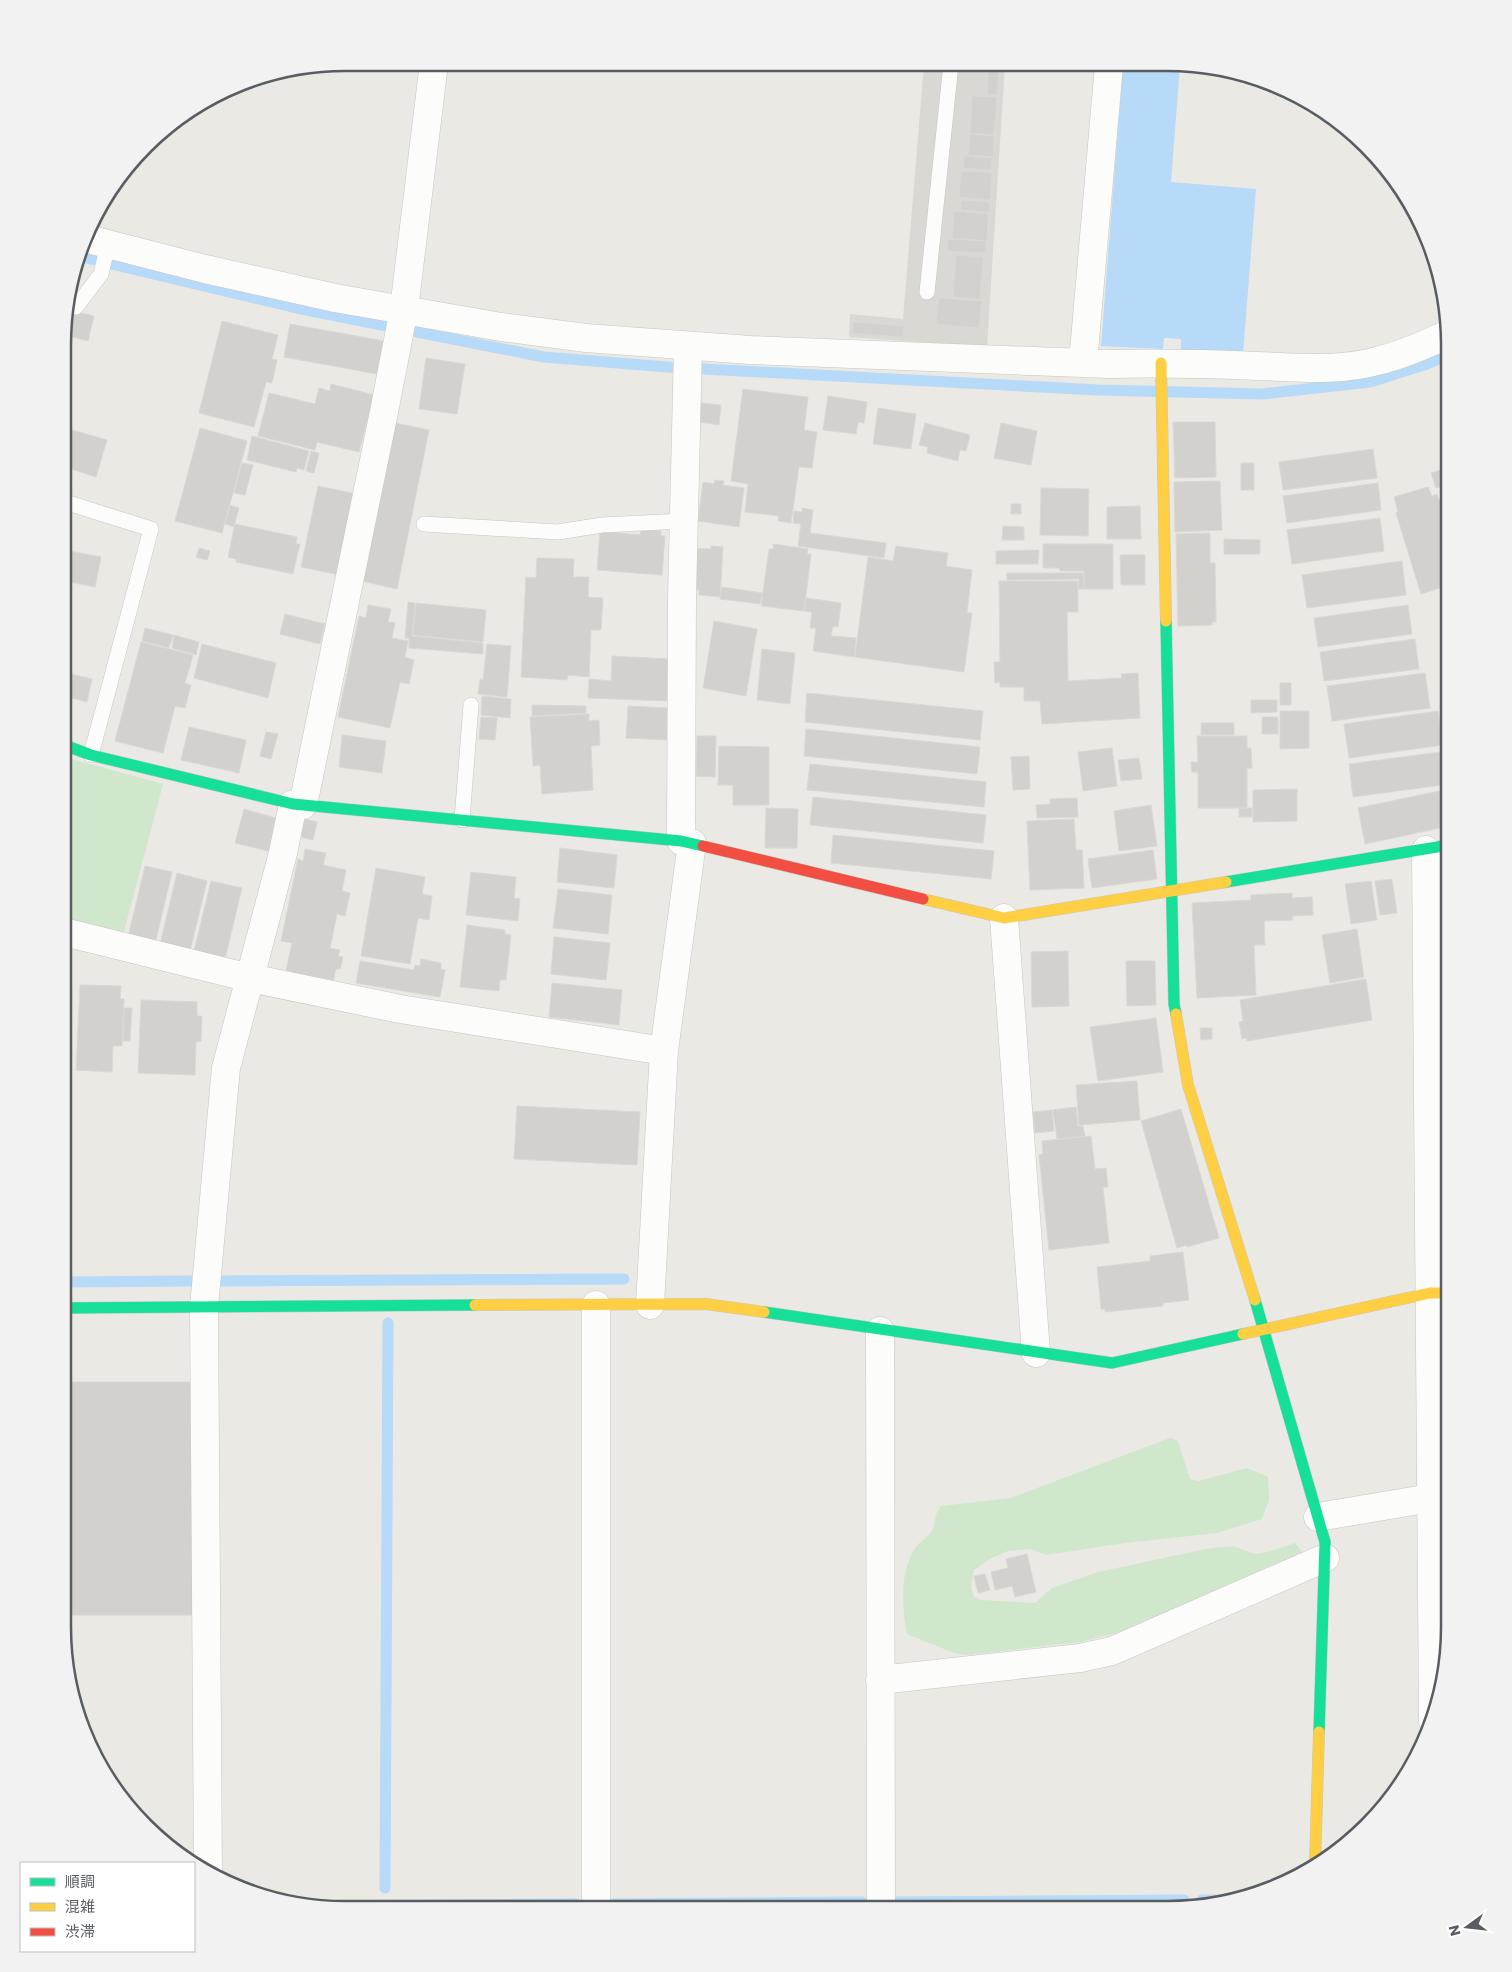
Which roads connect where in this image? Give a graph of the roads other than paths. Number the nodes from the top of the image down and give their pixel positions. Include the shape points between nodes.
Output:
1 (433, 71) edge
2 (950, 71) edge
3 (1108, 71) edge
4 (100, 246) edge
5 (927, 292) dead end
6 (76, 307) dead end
7 (401, 321) junction
8 (1441, 338) edge
9 (687, 361) junction
10 (1083, 363) junction
11 (1161, 369) junction
12 (71, 504) edge
13 (683, 521) junction
14 (424, 524) dead end
15 (471, 705) dead end
16 (71, 748) edge
17 (91, 755) junction
18 (298, 805) junction
19 (462, 820) junction
20 (687, 842) junction
21 (1438, 848) edge
22 (1172, 891) junction
23 (1004, 918) junction
24 (71, 934) edge
25 (250, 978) junction
26 (664, 1051) junction
27 (1439, 1293) edge
28 (650, 1304) junction
29 (596, 1305) junction
30 (204, 1307) junction
31 (71, 1308) edge
32 (1266, 1330) junction
33 (880, 1331) junction
34 (1036, 1352) junction
35 (1431, 1498) junction
36 (1318, 1517) junction
37 (1325, 1558) junction
38 (880, 1680) junction
39 (1433, 1690) edge
40 (1315, 1857) edge
41 (208, 1864) edge
42 (596, 1901) edge
43 (881, 1901) edge

1 - 7 street
2 - 5 lane
3 - 10 street
4 - 6 lane via 101,274
4 - 7 street via 335,298
7 - 9 street via 586,338
7 - 18 street
8 - 11 street via 1376,362 1332,368
9 - 10 street
9 - 13 street
10 - 11 street
11 - 22 street
12 - 17 lane via 150,529
13 - 14 lane via 602,525 558,532
13 - 20 street
15 - 19 lane
16 - 17 street
17 - 18 street
18 - 19 street
18 - 25 street
19 - 20 street
20 - 23 street
20 - 26 street
21 - 22 street
21 - 27 street
22 - 23 street
22 - 32 street via 1174,1004 1188,1085
23 - 34 street
24 - 25 street
25 - 26 street via 400,1009
25 - 30 street via 226,1068
26 - 28 street
27 - 32 street
27 - 35 street
28 - 29 street
28 - 33 street via 706,1304
29 - 30 street
29 - 42 street
30 - 31 street
30 - 41 street
32 - 34 street via 1112,1363
32 - 36 street
33 - 34 street
33 - 38 street
35 - 36 street
35 - 39 street
36 - 37 street via 1325,1542
37 - 38 street via 1112,1651 1080,1658
37 - 40 street
38 - 43 street

